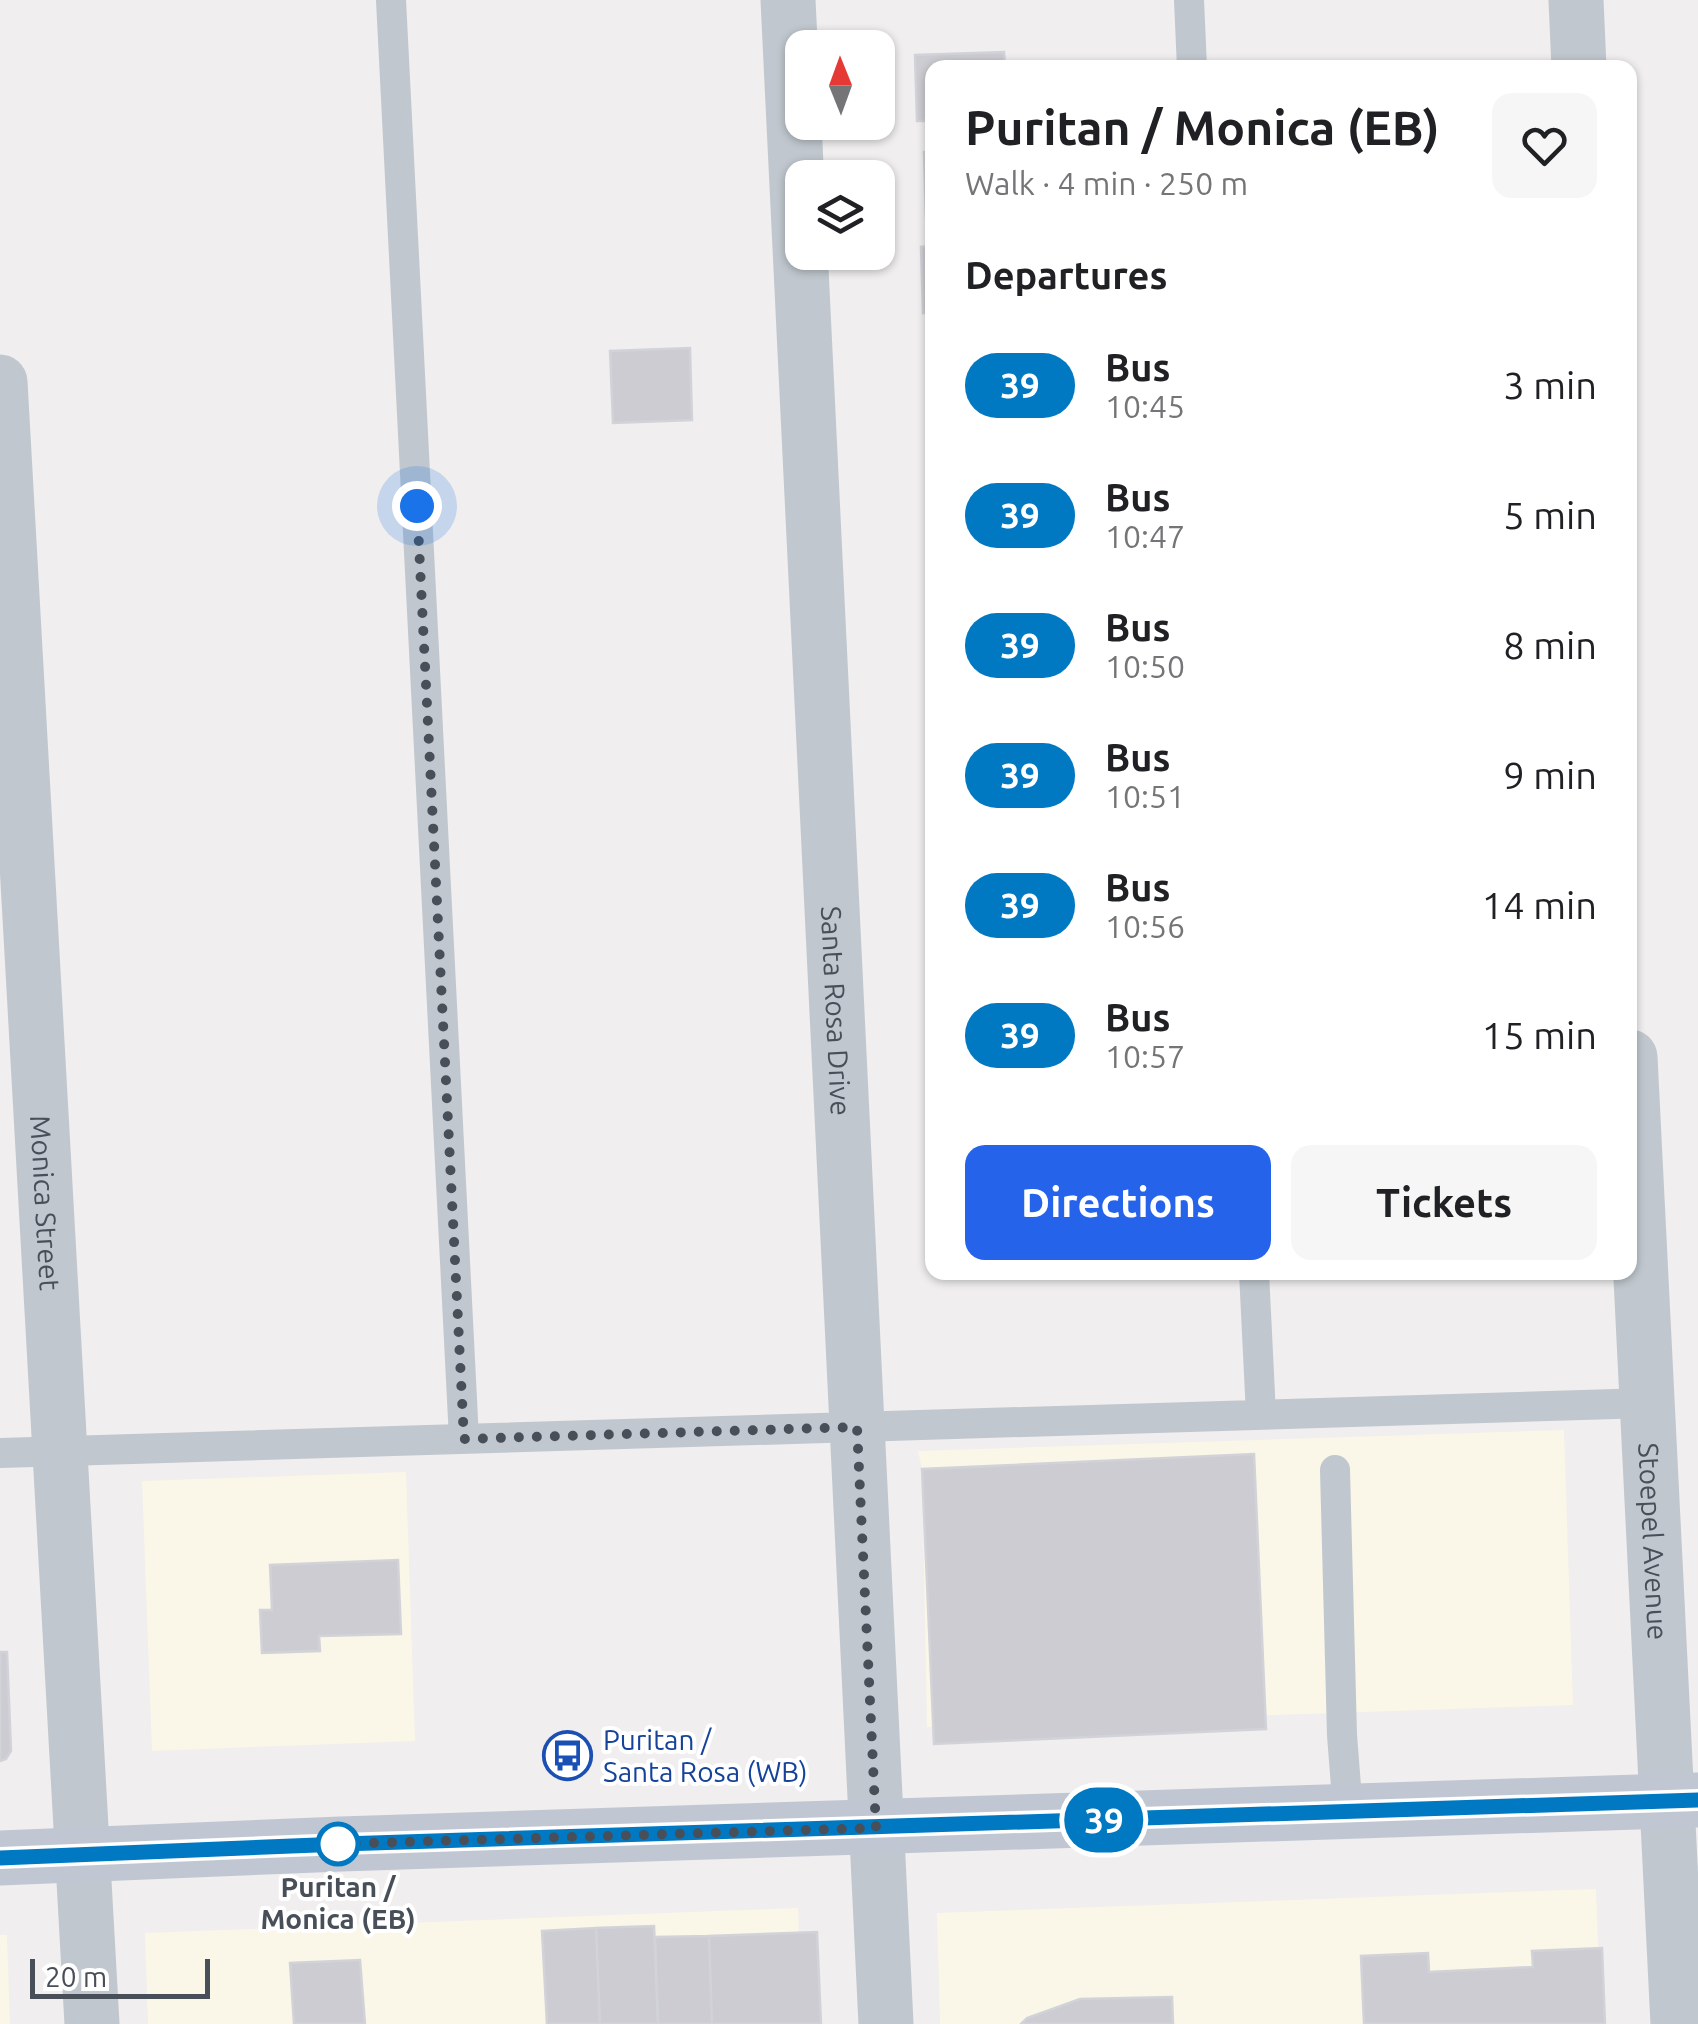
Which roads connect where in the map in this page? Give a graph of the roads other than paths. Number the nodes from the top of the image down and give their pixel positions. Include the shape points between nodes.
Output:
1 (392, 0) edge
2 (788, 0) edge
3 (1189, 0) edge
4 (1576, 0) edge
5 (1192, 60) edge
6 (1580, 60) edge
7 (0, 382) edge
8 (1637, 1192) edge
9 (1254, 1280) edge
10 (1648, 1403) junction
11 (1261, 1415) junction
12 (857, 1427) junction
13 (464, 1439) junction
14 (60, 1452) junction
15 (0, 1453) edge
16 (1335, 1470) dead end
17 (1683, 1801) edge
18 (1348, 1812) junction
19 (876, 1828) junction
20 (84, 1856) junction
21 (0, 1858) edge
22 (92, 2024) edge
23 (886, 2024) edge
24 (1678, 2024) edge

1 - 13 lane
2 - 12 street, Santa Rosa Drive
3 - 5 lane
4 - 6 street
7 - 14 street, Monica Street
8 - 10 street, Stoepel Avenue
9 - 11 lane
10 - 11 lane
10 - 17 street, Stoepel Avenue
11 - 12 lane
12 - 13 lane
12 - 19 street, Santa Rosa Drive
13 - 14 lane
14 - 15 lane
14 - 20 street, Monica Street
16 - 18 lane
17 - 18 street
17 - 24 street, Stoepel Avenue
18 - 19 street
19 - 20 street
19 - 23 street, Santa Rosa Drive
20 - 21 street
20 - 22 street, Monica Street

